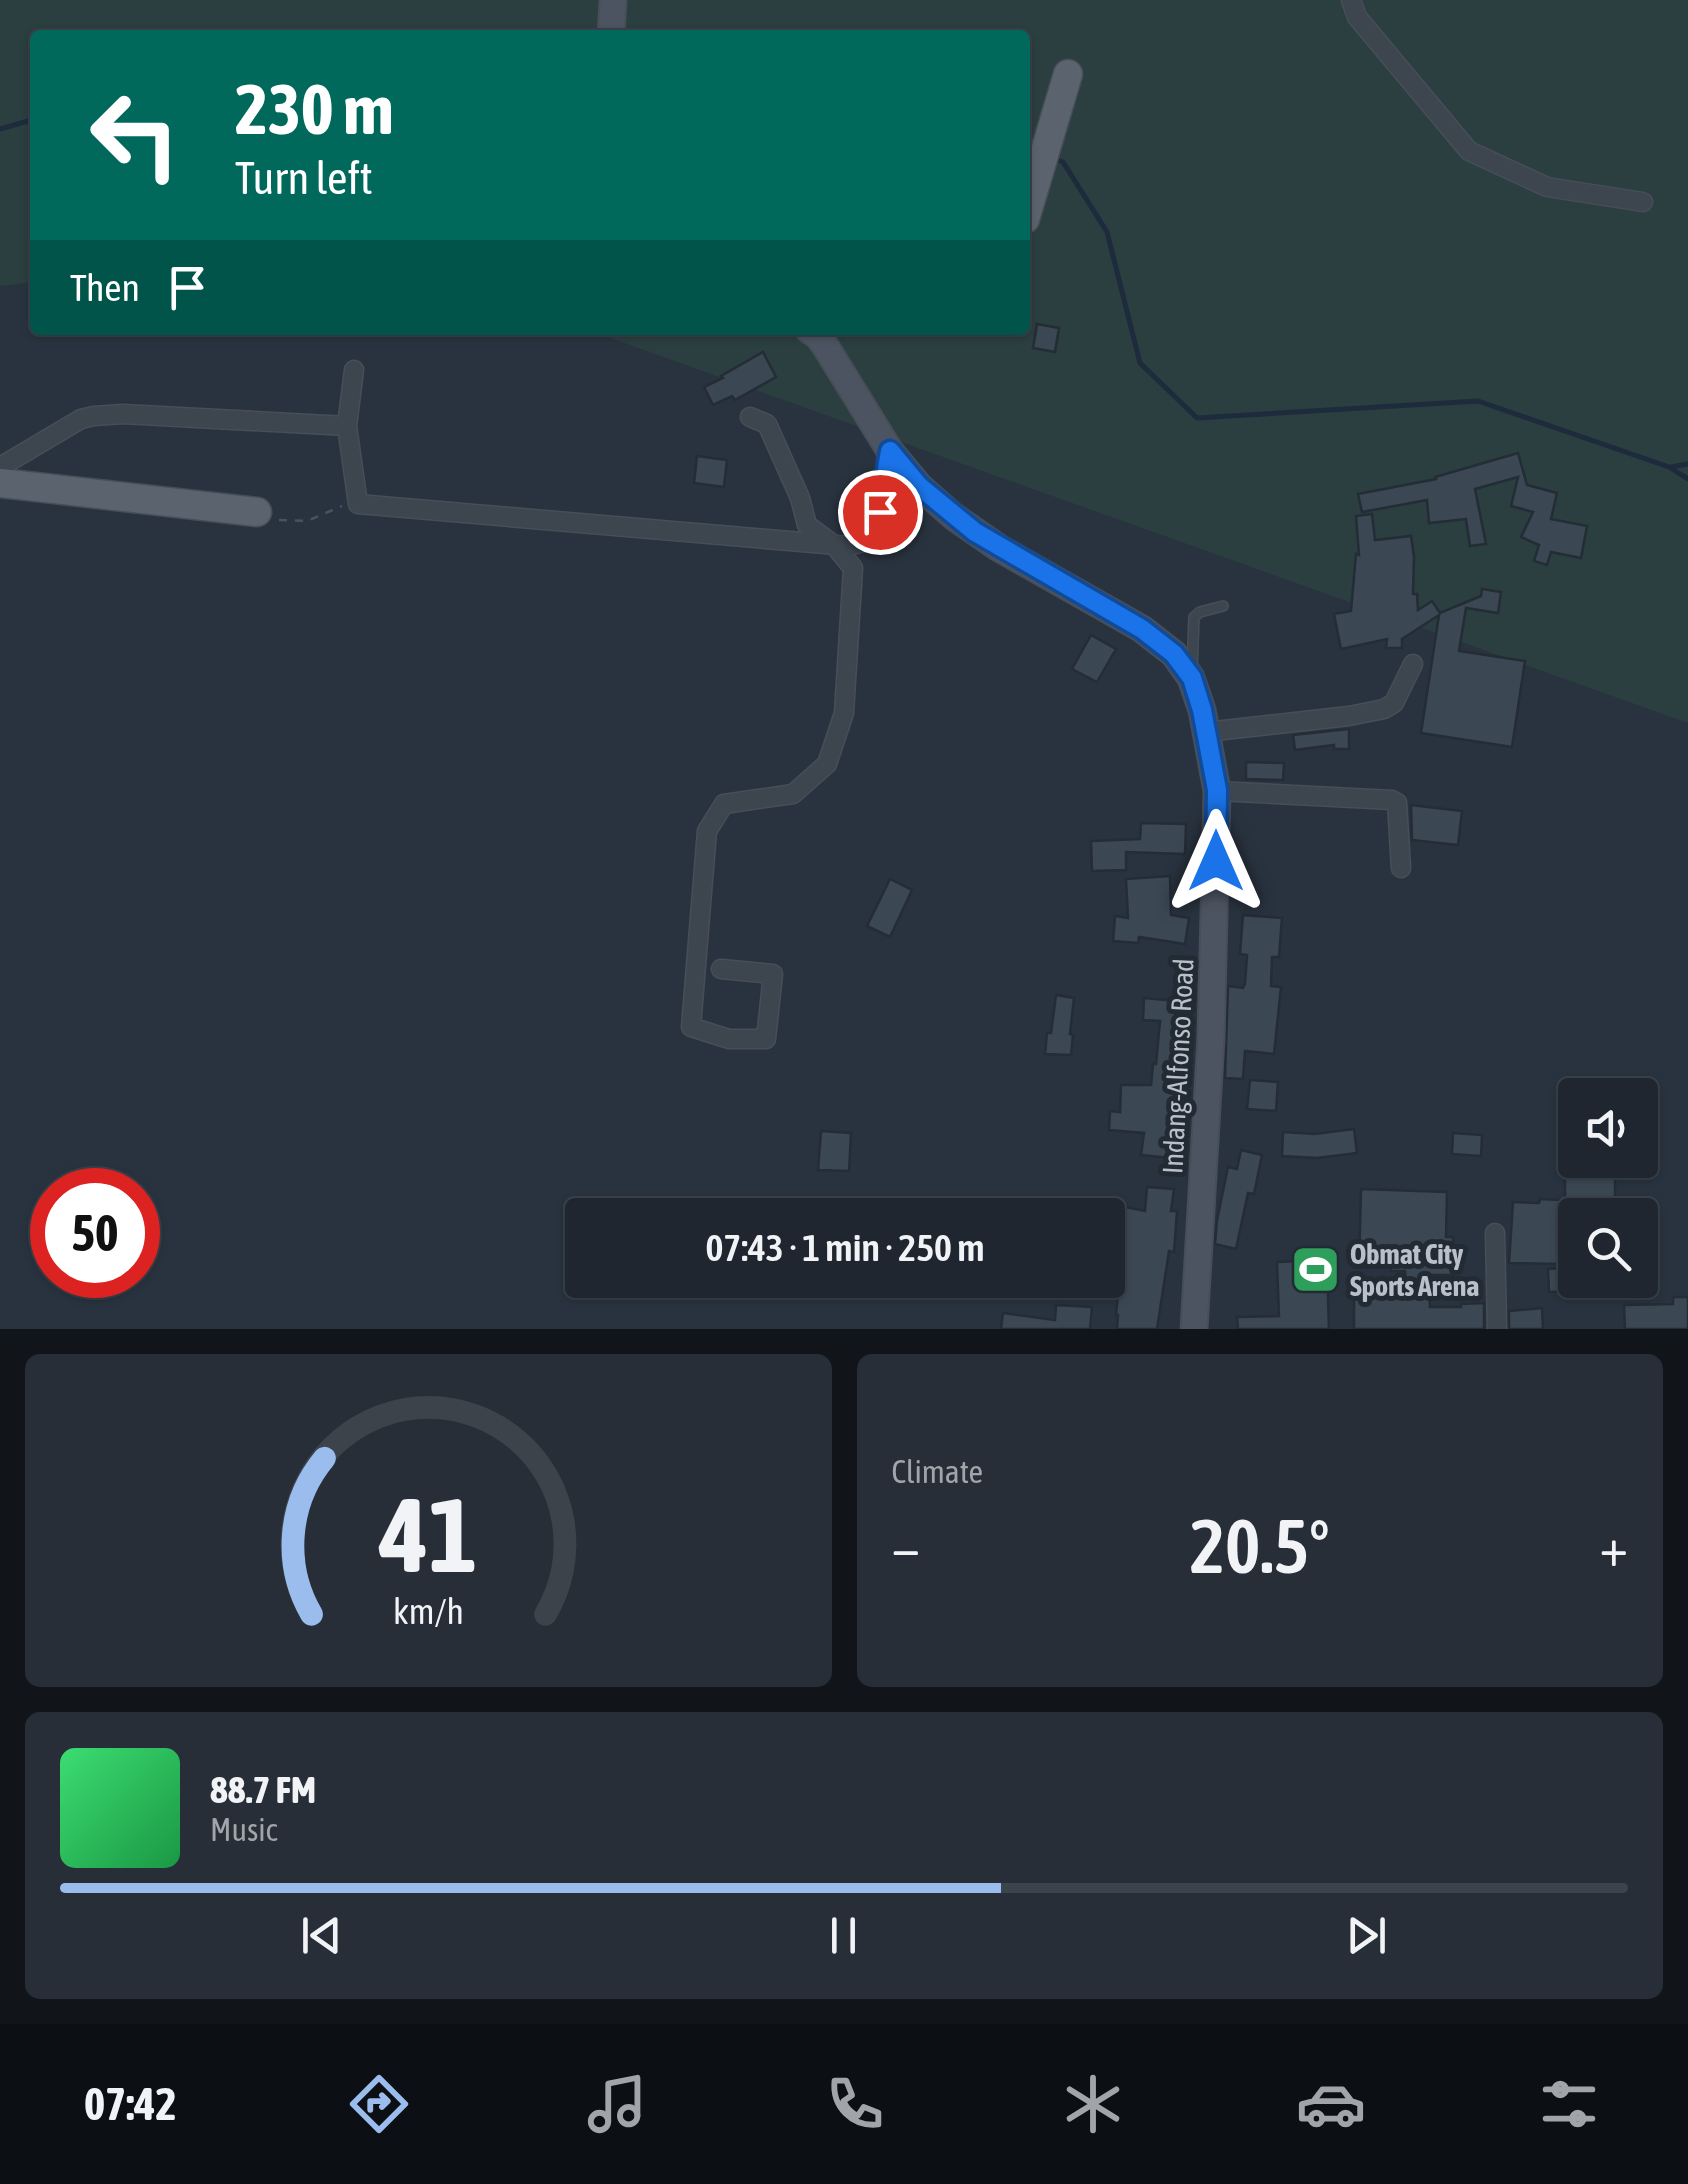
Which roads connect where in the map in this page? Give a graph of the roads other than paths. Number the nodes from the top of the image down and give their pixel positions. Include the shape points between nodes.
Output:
1 (613, 0) edge
2 (1351, 0) edge
3 (611, 30) edge
4 (1068, 74) dead end
5 (1030, 201) edge
6 (1643, 202) dead end
7 (814, 335) edge
8 (354, 370) dead end
9 (750, 417) dead end
10 (347, 426) junction
11 (890, 451) junction
12 (0, 467) edge
13 (0, 482) edge
14 (257, 512) road end
15 (834, 546) junction
16 (1224, 606) dead end
17 (1413, 664) dead end
18 (1192, 678) junction
19 (1206, 732) junction
20 (1217, 790) junction
21 (1400, 868) dead end
22 (720, 969) dead end
23 (1494, 1233) dead end
24 (1194, 1329) edge
25 (1496, 1329) edge

1 - 3 main road
2 - 6 street via 1357,17 1469,151 1547,187
4 - 5 main road
7 - 11 main road, Indang-Alfonso Road
8 - 10 street
9 - 15 street via 767,424 807,525
10 - 12 street via 94,416
10 - 15 street via 358,504
11 - 15 street via 875,531 863,542
11 - 18 main road, Indang-Alfonso Road via 954,516 1142,629
13 - 14 main road
15 - 22 street via 853,568 844,713 827,764 793,794 724,804 707,831 691,1027 728,1039 766,1039 773,974
16 - 18 lane via 1194,617
17 - 19 street via 1384,709
18 - 19 main road, Indang-Alfonso Road
19 - 20 main road, Indang-Alfonso Road
20 - 21 street via 1392,800
20 - 24 main road, Indang-Alfonso Road
23 - 25 street

